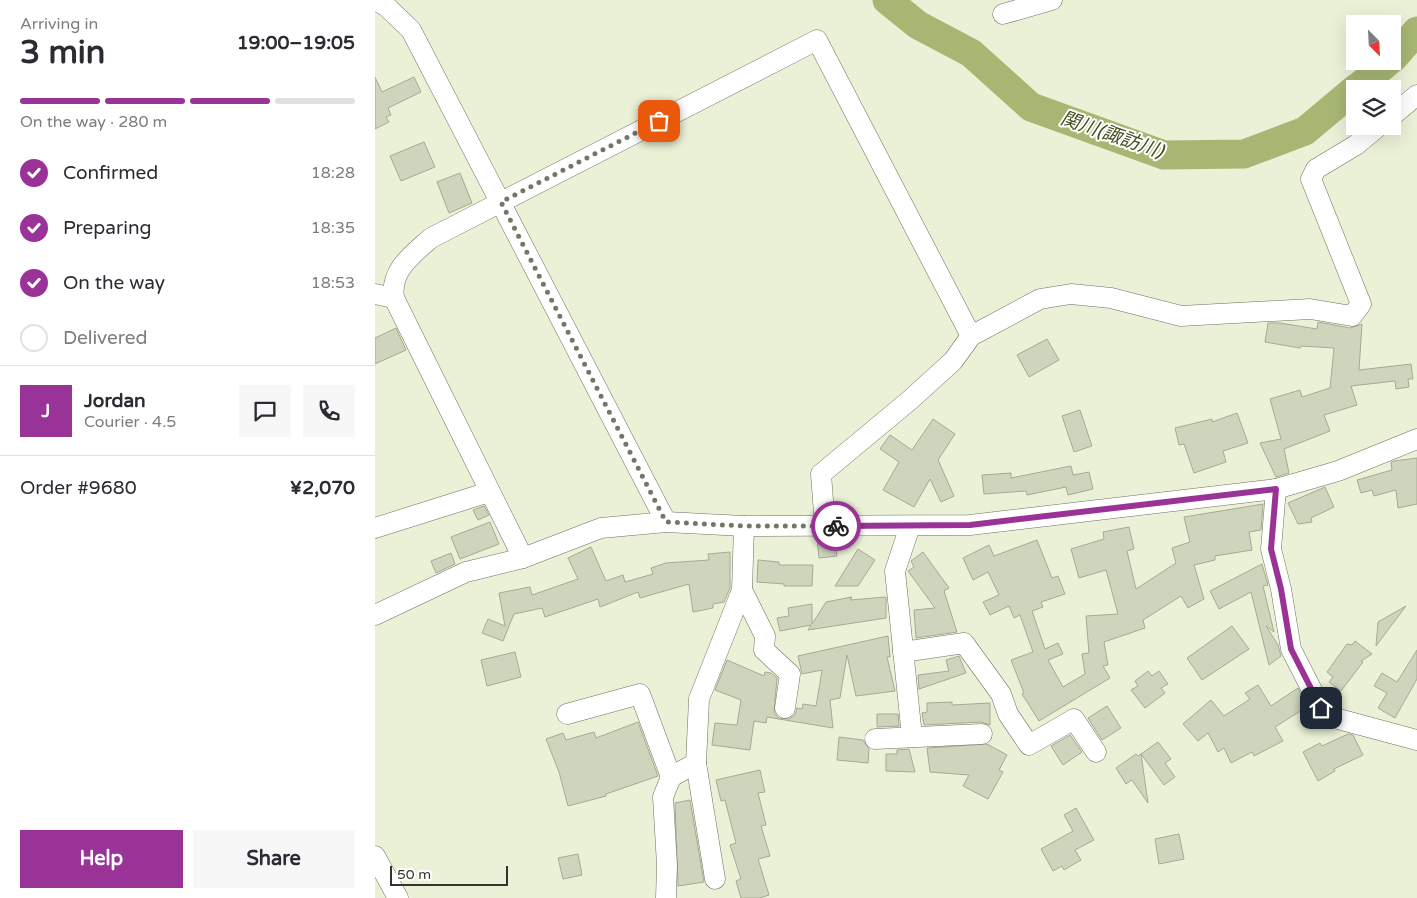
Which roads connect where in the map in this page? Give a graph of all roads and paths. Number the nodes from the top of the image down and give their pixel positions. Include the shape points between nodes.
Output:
1 (375, 0) edge
2 (1051, 0) edge
3 (1003, 14) dead end
4 (1417, 95) edge
5 (1401, 108) edge
6 (1368, 135) edge
7 (501, 202) junction
8 (385, 296) edge
9 (971, 336) junction
10 (1417, 440) edge
11 (1276, 489) junction
12 (489, 492) junction
13 (666, 522) junction
14 (744, 526) junction
15 (825, 526) junction
16 (910, 526) junction
17 (375, 528) edge
18 (523, 558) junction
19 (742, 590) junction
20 (375, 615) edge
21 (903, 652) junction
22 (785, 708) dead end
23 (567, 714) dead end
24 (982, 734) dead end
25 (912, 737) junction
26 (875, 739) dead end
27 (1417, 740) edge
28 (1096, 752) dead end
29 (696, 763) junction
30 (671, 777) junction
31 (375, 856) edge
32 (715, 879) dead end
33 (399, 898) edge
34 (666, 898) edge

1 - 7 street via 411,30
2 - 3 street
4 - 5 street
6 - 9 street via 1316,169 1311,179 1361,304 1352,316 1310,309 1181,316 1111,298 1071,294 1041,299
7 - 8 street via 431,238 405,262
7 - 9 street via 817,40
7 - 13 street
8 - 12 street
9 - 15 street via 953,361 821,474
10 - 11 street via 1338,471
11 - 16 street via 970,525
11 - 27 street via 1271,549 1291,649 1321,708 1331,717
12 - 17 street
12 - 18 street
13 - 14 street
13 - 18 street via 601,528
14 - 15 street
14 - 19 street
15 - 16 street
16 - 21 street via 895,571
18 - 20 street via 466,572
19 - 22 street via 765,636 763,650 790,674
19 - 29 street via 699,700
21 - 25 street
21 - 28 street via 964,643 1001,694 1007,714 1029,745 1074,719
23 - 30 street via 640,694
24 - 25 street
25 - 26 street
29 - 30 street
29 - 32 street
30 - 34 street via 663,797
31 - 33 street

